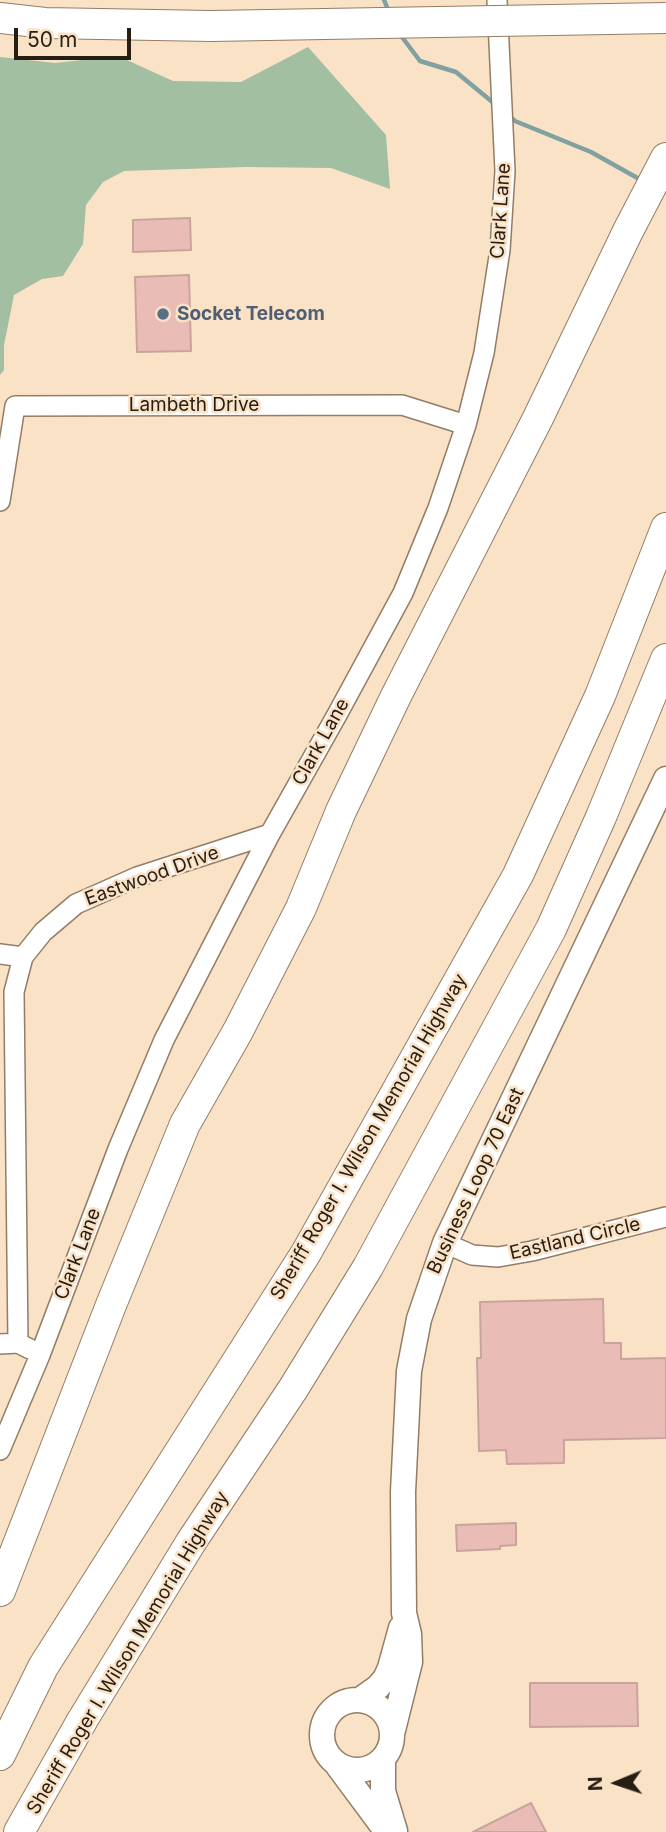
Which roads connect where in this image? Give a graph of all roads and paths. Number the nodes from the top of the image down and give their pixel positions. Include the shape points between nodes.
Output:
1 (497, 0) edge
2 (0, 18) edge
3 (666, 18) edge
4 (666, 158) edge
5 (466, 425) junction
6 (0, 501) edge
7 (666, 528) edge
8 (666, 659) edge
9 (666, 779) edge
10 (270, 834) junction
11 (0, 954) edge
12 (23, 957) junction
13 (7, 1045) edge
14 (666, 1217) edge
15 (444, 1243) junction
16 (9, 1344) edge
17 (40, 1354) junction
18 (0, 1450) edge
19 (0, 1591) edge
20 (404, 1614) junction
21 (361, 1699) junction
22 (393, 1730) junction
23 (0, 1755) edge
24 (383, 1760) junction
25 (338, 1766) junction
26 (19, 1832) edge
27 (387, 1832) edge
28 (395, 1832) edge

1 - 5 street, Clark Lane via 505,172 500,250 484,353
2 - 3 highway, bridge via 211,26
4 - 19 highway via 396,696 300,908 185,1124
5 - 6 street, Lambeth Drive via 402,405 15,406
5 - 10 street, Clark Lane via 403,593
7 - 23 highway, Sheriff Roger I. Wilson Memorial Highway via 600,696 518,876 306,1253 43,1667
8 - 26 highway, Sheriff Roger I. Wilson Memorial Highway via 551,929 368,1267 191,1542
9 - 15 main road, Business Loop 70 East
10 - 12 street, Eastwood Drive via 137,877 76,904 43,932
10 - 17 street, Clark Lane via 164,1040
11 - 12 street
12 - 13 street, Eastwood Drive
13 - 16 street, Eastwood Drive
14 - 15 street, Eastland Circle via 498,1256 472,1255
15 - 20 main road, Business Loop 70 East via 419,1319 409,1371 403,1492
16 - 17 street
17 - 18 street, Clark Lane
20 - 21 main road, Business Loop 70 East via 385,1679
20 - 22 main road, Business Loop 70 East via 410,1662
21 - 22 main road via 376,1704
21 - 25 main road via 345,1701 323,1723 321,1739
22 - 24 main road
24 - 25 main road via 354,1771
24 - 28 main road via 383,1791
25 - 27 main road

